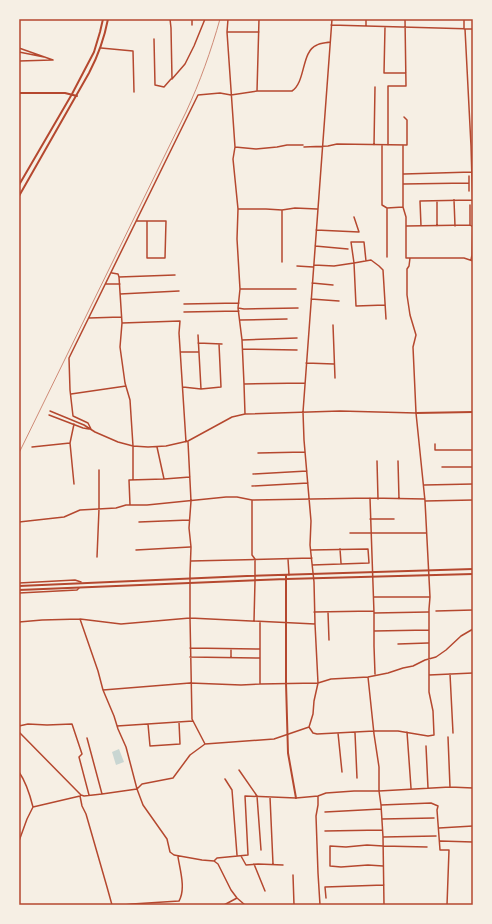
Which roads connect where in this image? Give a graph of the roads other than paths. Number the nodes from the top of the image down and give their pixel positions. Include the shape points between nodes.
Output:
1 (103, 19) edge
2 (108, 19) edge
3 (170, 19) edge
4 (192, 19) edge
5 (205, 19) edge
6 (228, 19) edge
7 (259, 19) edge
8 (332, 19) edge
9 (366, 19) edge
10 (405, 19) edge
11 (464, 19) edge
12 (192, 25) dead end
13 (332, 26) junction
14 (366, 26) junction
15 (384, 27) junction
16 (405, 27) junction
17 (465, 29) junction
18 (473, 29) edge
19 (227, 32) junction
20 (259, 32) junction
21 (154, 39) dead end
22 (330, 42) junction
23 (19, 48) edge
24 (101, 48) junction
25 (19, 52) edge
26 (54, 60) junction
27 (19, 61) edge
28 (406, 73) junction
29 (172, 79) junction
30 (375, 87) dead end
31 (257, 91) junction
32 (134, 92) dead end
33 (19, 93) edge
34 (72, 94) junction
35 (231, 95) junction
36 (76, 96) junction
37 (404, 117) dead end
38 (374, 145) junction
39 (382, 145) junction
40 (388, 145) junction
41 (403, 145) junction
42 (472, 146) edge
43 (235, 147) junction
44 (323, 147) junction
45 (472, 172) junction
46 (403, 174) junction
47 (468, 176) dead end
48 (469, 183) junction
49 (403, 184) junction
50 (19, 185) edge
51 (470, 192) dead end
52 (19, 196) edge
53 (454, 200) junction
54 (472, 200) edge
55 (437, 201) junction
56 (470, 205) dead end
57 (403, 207) junction
58 (387, 208) junction
59 (238, 209) junction
60 (318, 209) junction
61 (282, 210) junction
62 (354, 217) dead end
63 (136, 221) junction
64 (147, 221) junction
65 (470, 225) junction
66 (406, 226) junction
67 (421, 226) junction
68 (438, 226) junction
69 (455, 226) junction
70 (473, 227) edge
71 (316, 230) junction
72 (315, 246) junction
73 (472, 248) edge
74 (348, 249) dead end
75 (387, 257) dead end
76 (410, 258) junction
77 (472, 260) edge
78 (366, 261) junction
79 (282, 262) dead end
80 (354, 263) junction
81 (297, 266) dead end
82 (314, 266) junction
83 (111, 272) junction
84 (175, 275) dead end
85 (119, 277) junction
86 (312, 283) junction
87 (106, 284) junction
88 (120, 284) junction
89 (334, 285) dead end
90 (240, 289) junction
91 (296, 289) dead end
92 (179, 291) dead end
93 (120, 294) junction
94 (311, 299) junction
95 (339, 301) dead end
96 (239, 303) junction
97 (184, 304) dead end
98 (385, 305) junction
99 (298, 308) dead end
100 (239, 309) junction
101 (184, 312) dead end
102 (121, 317) junction
103 (89, 318) junction
104 (386, 319) dead end
105 (240, 320) junction
106 (287, 320) dead end
107 (122, 324) junction
108 (333, 325) dead end
109 (198, 335) dead end
110 (297, 338) dead end
111 (242, 340) junction
112 (198, 344) junction
113 (219, 344) junction
114 (222, 344) dead end
115 (243, 349) junction
116 (297, 350) dead end
117 (181, 352) junction
118 (199, 352) junction
119 (306, 363) junction
120 (334, 364) junction
121 (335, 378) dead end
122 (305, 383) junction
123 (244, 384) junction
124 (126, 386) junction
125 (183, 387) junction
126 (201, 389) junction
127 (71, 394) junction
128 (50, 411) dead end
129 (303, 412) junction
130 (473, 412) edge
131 (416, 413) junction
132 (245, 414) junction
133 (49, 415) dead end
134 (74, 424) junction
135 (91, 429) junction
136 (187, 441) junction
137 (70, 443) junction
138 (435, 444) dead end
139 (133, 446) junction
140 (157, 446) junction
141 (32, 447) dead end
142 (473, 450) edge
143 (305, 452) junction
144 (258, 453) dead end
145 (377, 461) dead end
146 (398, 461) dead end
147 (442, 467) dead end
148 (473, 467) edge
149 (99, 470) dead end
150 (307, 471) junction
151 (253, 474) dead end
152 (190, 477) junction
153 (164, 479) junction
154 (133, 480) junction
155 (308, 482) junction
156 (74, 484) dead end
157 (473, 484) edge
158 (424, 485) junction
159 (252, 486) dead end
160 (370, 498) junction
161 (378, 499) junction
162 (399, 499) junction
163 (252, 500) junction
164 (309, 500) junction
165 (425, 500) junction
166 (473, 500) edge
167 (191, 501) junction
168 (130, 505) junction
169 (99, 509) junction
170 (370, 519) junction
171 (394, 519) dead end
172 (190, 520) junction
173 (19, 522) edge
174 (139, 522) dead end
175 (350, 533) dead end
176 (371, 533) junction
177 (426, 533) junction
178 (191, 547) junction
179 (340, 549) junction
180 (136, 550) dead end
181 (311, 550) junction
182 (97, 557) dead end
183 (312, 558) junction
184 (255, 559) junction
185 (288, 559) junction
186 (191, 561) junction
187 (341, 564) junction
188 (312, 565) junction
189 (473, 569) edge
190 (429, 571) junction
191 (373, 572) junction
192 (313, 574) junction
193 (473, 574) edge
194 (287, 575) junction
195 (429, 575) junction
196 (255, 576) junction
197 (373, 576) junction
198 (190, 579) junction
199 (286, 579) junction
200 (314, 579) junction
201 (255, 581) junction
202 (83, 583) junction
203 (19, 584) edge
204 (190, 584) junction
205 (81, 587) junction
206 (19, 591) edge
207 (374, 597) junction
208 (430, 597) junction
209 (473, 610) edge
210 (436, 611) dead end
211 (314, 612) junction
212 (328, 612) junction
213 (374, 612) junction
214 (429, 612) junction
215 (190, 618) junction
216 (80, 619) junction
217 (254, 621) junction
218 (19, 622) edge
219 (260, 622) junction
220 (285, 622) junction
221 (315, 624) junction
222 (473, 629) edge
223 (429, 630) junction
224 (374, 631) junction
225 (329, 640) dead end
226 (429, 643) junction
227 (398, 644) dead end
228 (190, 648) junction
229 (231, 649) junction
230 (260, 649) junction
231 (190, 657) junction
232 (230, 657) junction
233 (260, 658) junction
234 (429, 659) junction
235 (473, 673) edge
236 (450, 674) junction
237 (375, 675) junction
238 (429, 675) junction
239 (368, 676) junction
240 (190, 682) junction
241 (286, 683) junction
242 (318, 683) junction
243 (260, 684) junction
244 (104, 690) junction
245 (193, 721) junction
246 (179, 722) junction
247 (148, 724) junction
248 (19, 726) edge
249 (117, 726) junction
250 (309, 727) junction
251 (374, 731) junction
252 (19, 732) edge
253 (407, 732) junction
254 (338, 733) junction
255 (355, 733) junction
256 (453, 733) dead end
257 (288, 734) junction
258 (448, 737) dead end
259 (87, 738) dead end
260 (205, 744) junction
261 (426, 746) dead end
262 (239, 770) dead end
263 (19, 772) edge
264 (342, 772) dead end
265 (357, 778) dead end
266 (225, 779) dead end
267 (450, 787) junction
268 (428, 788) junction
269 (473, 788) edge
270 (137, 789) junction
271 (411, 789) junction
272 (379, 791) junction
273 (102, 794) junction
274 (89, 795) junction
275 (80, 796) junction
276 (257, 796) junction
277 (270, 796) junction
278 (318, 796) junction
279 (296, 798) junction
280 (381, 805) junction
281 (33, 807) junction
282 (382, 809) junction
283 (325, 812) dead end
284 (434, 818) dead end
285 (382, 819) junction
286 (473, 826) edge
287 (439, 828) junction
288 (382, 830) junction
289 (325, 831) dead end
290 (436, 836) dead end
291 (383, 837) junction
292 (19, 841) edge
293 (440, 842) junction
294 (473, 842) edge
295 (383, 846) junction
296 (427, 847) dead end
297 (261, 850) dead end
298 (240, 855) junction
299 (178, 856) junction
300 (237, 856) junction
301 (214, 861) junction
302 (254, 864) junction
303 (273, 864) junction
304 (283, 865) dead end
305 (384, 866) junction
306 (293, 875) dead end
307 (384, 885) junction
308 (265, 891) dead end
309 (237, 898) junction
310 (326, 898) dead end
311 (132, 904) edge
312 (112, 905) edge
313 (124, 905) edge
314 (224, 905) edge
315 (245, 905) edge
316 (294, 905) edge
317 (320, 905) edge
318 (384, 905) edge
319 (447, 905) edge

1 - 34 street via 94,52
2 - 24 street
3 - 29 street
4 - 12 street
5 - 29 street via 185,64
6 - 19 street
7 - 20 street
8 - 13 street
9 - 14 street
10 - 16 street
11 - 17 street
13 - 14 street
13 - 22 street
14 - 15 street
15 - 16 street
15 - 28 street via 384,73
16 - 17 street
16 - 28 street
17 - 18 street
17 - 42 street
19 - 20 street
19 - 35 street
20 - 31 street
21 - 29 street via 155,85 164,87
22 - 31 street via 317,45 310,50 294,90
22 - 44 street
23 - 26 street
24 - 32 street via 134,51
24 - 36 street
25 - 26 street
26 - 27 street
28 - 40 street via 406,86 388,86
30 - 38 street
31 - 35 street
33 - 34 street
34 - 36 street
34 - 50 street
35 - 43 street
35 - 63 street via 198,95
36 - 52 street
37 - 41 street via 408,120 407,145
38 - 39 street
38 - 44 street via 337,144
39 - 40 street
39 - 58 street via 382,205
40 - 41 street
41 - 46 street
42 - 45 street
43 - 44 street
43 - 59 street via 233,159
44 - 60 street
45 - 46 street
45 - 54 street
46 - 49 street
47 - 48 street
48 - 49 street
48 - 51 street
49 - 57 street
53 - 54 street
53 - 55 street
53 - 69 street
54 - 70 street
55 - 67 street via 420,201
55 - 68 street
56 - 65 street
57 - 58 street
57 - 66 street
58 - 75 street
59 - 61 street
59 - 90 street
60 - 61 street
60 - 71 street
61 - 79 street
62 - 71 street via 359,232
63 - 64 street
63 - 83 street
64 - 64 street via 166,221 165,258 148,258
65 - 69 street
65 - 70 street
66 - 67 street
66 - 76 street via 406,258
67 - 68 street
68 - 69 street
70 - 73 street
71 - 72 street
72 - 74 street
72 - 82 street
73 - 77 street
76 - 77 street
76 - 131 street via 407,294 416,335 413,347
78 - 80 street
78 - 80 street via 364,242 351,242
78 - 98 street via 371,260 383,270
80 - 82 street
80 - 98 street via 356,306
81 - 82 street
82 - 86 street
83 - 85 street via 118,274
83 - 87 street
84 - 85 street
85 - 88 street
86 - 89 street
86 - 94 street
87 - 88 street
87 - 103 street
88 - 93 street
90 - 91 street
90 - 96 street
92 - 93 street
93 - 102 street
94 - 95 street
94 - 119 street
96 - 97 street
96 - 100 street
98 - 104 street
99 - 100 street
100 - 101 street
100 - 105 street
102 - 103 street
102 - 107 street
103 - 127 street via 69,358
105 - 106 street
105 - 111 street
107 - 117 street via 180,321
107 - 124 street via 120,347
108 - 120 street
109 - 112 street
110 - 111 street
111 - 115 street
112 - 113 street
112 - 118 street
113 - 114 street
113 - 126 street via 221,387
115 - 116 street
115 - 123 street
117 - 118 street
117 - 125 street
118 - 126 street
119 - 120 street
119 - 122 street
120 - 121 street
122 - 123 street
122 - 129 street
123 - 132 street
124 - 127 street
124 - 139 street via 130,400
125 - 126 street
125 - 136 street
127 - 135 street via 73,416 88,423
128 - 135 street
129 - 131 street
129 - 132 street
129 - 143 street
130 - 131 street
131 - 158 street
132 - 136 street via 232,417
133 - 134 street
134 - 135 street
134 - 137 street
135 - 139 street
136 - 140 street
136 - 152 street
137 - 141 street
137 - 156 street
138 - 142 street via 435,450
139 - 140 street
139 - 154 street
140 - 153 street
143 - 144 street
143 - 150 street
145 - 161 street
146 - 162 street
147 - 148 street
149 - 169 street
150 - 151 street
150 - 155 street
152 - 153 street
152 - 167 street
153 - 154 street
154 - 168 street via 129,480
155 - 159 street
155 - 164 street
157 - 158 street
158 - 165 street
160 - 161 street
160 - 164 street
160 - 170 street
161 - 162 street
162 - 165 street
163 - 164 street
163 - 167 street via 226,497
163 - 184 street via 252,556
164 - 181 street
165 - 166 street
165 - 177 street
167 - 168 street
167 - 172 street
168 - 169 street
169 - 173 street via 80,510 64,518
169 - 182 street
170 - 171 street
170 - 176 street
172 - 174 street
172 - 178 street
175 - 176 street
176 - 177 street
176 - 191 street
177 - 190 street
178 - 180 street
178 - 186 street
179 - 181 street
179 - 187 street
179 - 187 street via 368,549 368,563
181 - 183 street
183 - 185 street
183 - 188 street
184 - 185 street
184 - 186 street
184 - 196 street
185 - 194 street
186 - 198 street
187 - 188 street
188 - 192 street
189 - 190 street
190 - 191 street
190 - 195 street
191 - 192 street
191 - 197 street
192 - 194 street
192 - 200 street
193 - 195 street
194 - 196 street
194 - 199 street
195 - 197 street
195 - 208 street
196 - 198 street
196 - 201 street
197 - 200 street
197 - 207 street
198 - 202 street
198 - 204 street
199 - 200 street
199 - 201 street
199 - 220 street
200 - 211 street
201 - 204 street
201 - 217 street
202 - 203 street
202 - 203 street via 75,580
204 - 205 street
204 - 215 street
205 - 206 street
205 - 206 street via 77,590
207 - 208 street
207 - 213 street
208 - 214 street
209 - 210 street
211 - 212 street
211 - 221 street
212 - 213 street
212 - 225 street
213 - 214 street
213 - 224 street
214 - 223 street
215 - 216 street via 121,624
215 - 217 street
215 - 228 street
216 - 218 street
216 - 244 street
217 - 219 street
219 - 220 street
219 - 230 street
220 - 221 street
220 - 241 street
221 - 242 street
222 - 234 street via 436,657
223 - 224 street
223 - 226 street
224 - 237 street
226 - 227 street
226 - 234 street
228 - 229 street
228 - 231 street
229 - 230 street
229 - 232 street
230 - 233 street
231 - 232 street
231 - 240 street
232 - 233 street
233 - 243 street
234 - 237 street
234 - 238 street
235 - 236 street
236 - 238 street
236 - 256 street
237 - 239 street
238 - 253 street via 434,735
239 - 242 street via 331,679
239 - 251 street
240 - 243 street
240 - 244 street
240 - 245 street
241 - 242 street
241 - 243 street
241 - 257 street
242 - 250 street
244 - 249 street
245 - 246 street
245 - 260 street
246 - 247 street
246 - 247 street via 180,744 150,746
247 - 249 street
248 - 274 street via 72,724 82,754 78,757
249 - 270 street via 126,747
250 - 254 street via 313,733
250 - 257 street
251 - 253 street
251 - 255 street
251 - 272 street
252 - 275 street
253 - 271 street
254 - 255 street
254 - 264 street
255 - 265 street
257 - 260 street via 274,738
257 - 279 street via 288,753
258 - 267 street
259 - 273 street
260 - 270 street via 190,755 173,778 142,784
261 - 268 street
262 - 276 street
263 - 281 street
266 - 300 street via 232,790
267 - 268 street
267 - 269 street
268 - 271 street
270 - 273 street
270 - 299 street via 143,806 167,839 170,852
271 - 272 street
272 - 278 street via 326,793
272 - 280 street
273 - 274 street
274 - 275 street
275 - 281 street
275 - 312 street
276 - 277 street
276 - 297 street
276 - 298 street via 245,796 248,854
277 - 279 street
277 - 303 street
278 - 279 street
278 - 317 street via 316,816
280 - 282 street
280 - 287 street via 431,803 438,806
281 - 292 street
282 - 283 street
282 - 285 street
284 - 285 street
285 - 288 street
286 - 287 street
287 - 293 street
288 - 289 street
288 - 291 street
290 - 291 street
291 - 295 street
293 - 294 street
293 - 319 street via 440,850 449,850
295 - 296 street
295 - 305 street
295 - 305 street via 330,846 330,866
298 - 300 street
298 - 302 street via 246,865
299 - 301 street
299 - 311 street via 182,887 179,901
300 - 301 street via 217,858
301 - 309 street
302 - 303 street
302 - 308 street
303 - 304 street
305 - 307 street
306 - 316 street
307 - 310 street via 325,887
307 - 318 street
309 - 314 street
309 - 315 street
311 - 313 street

